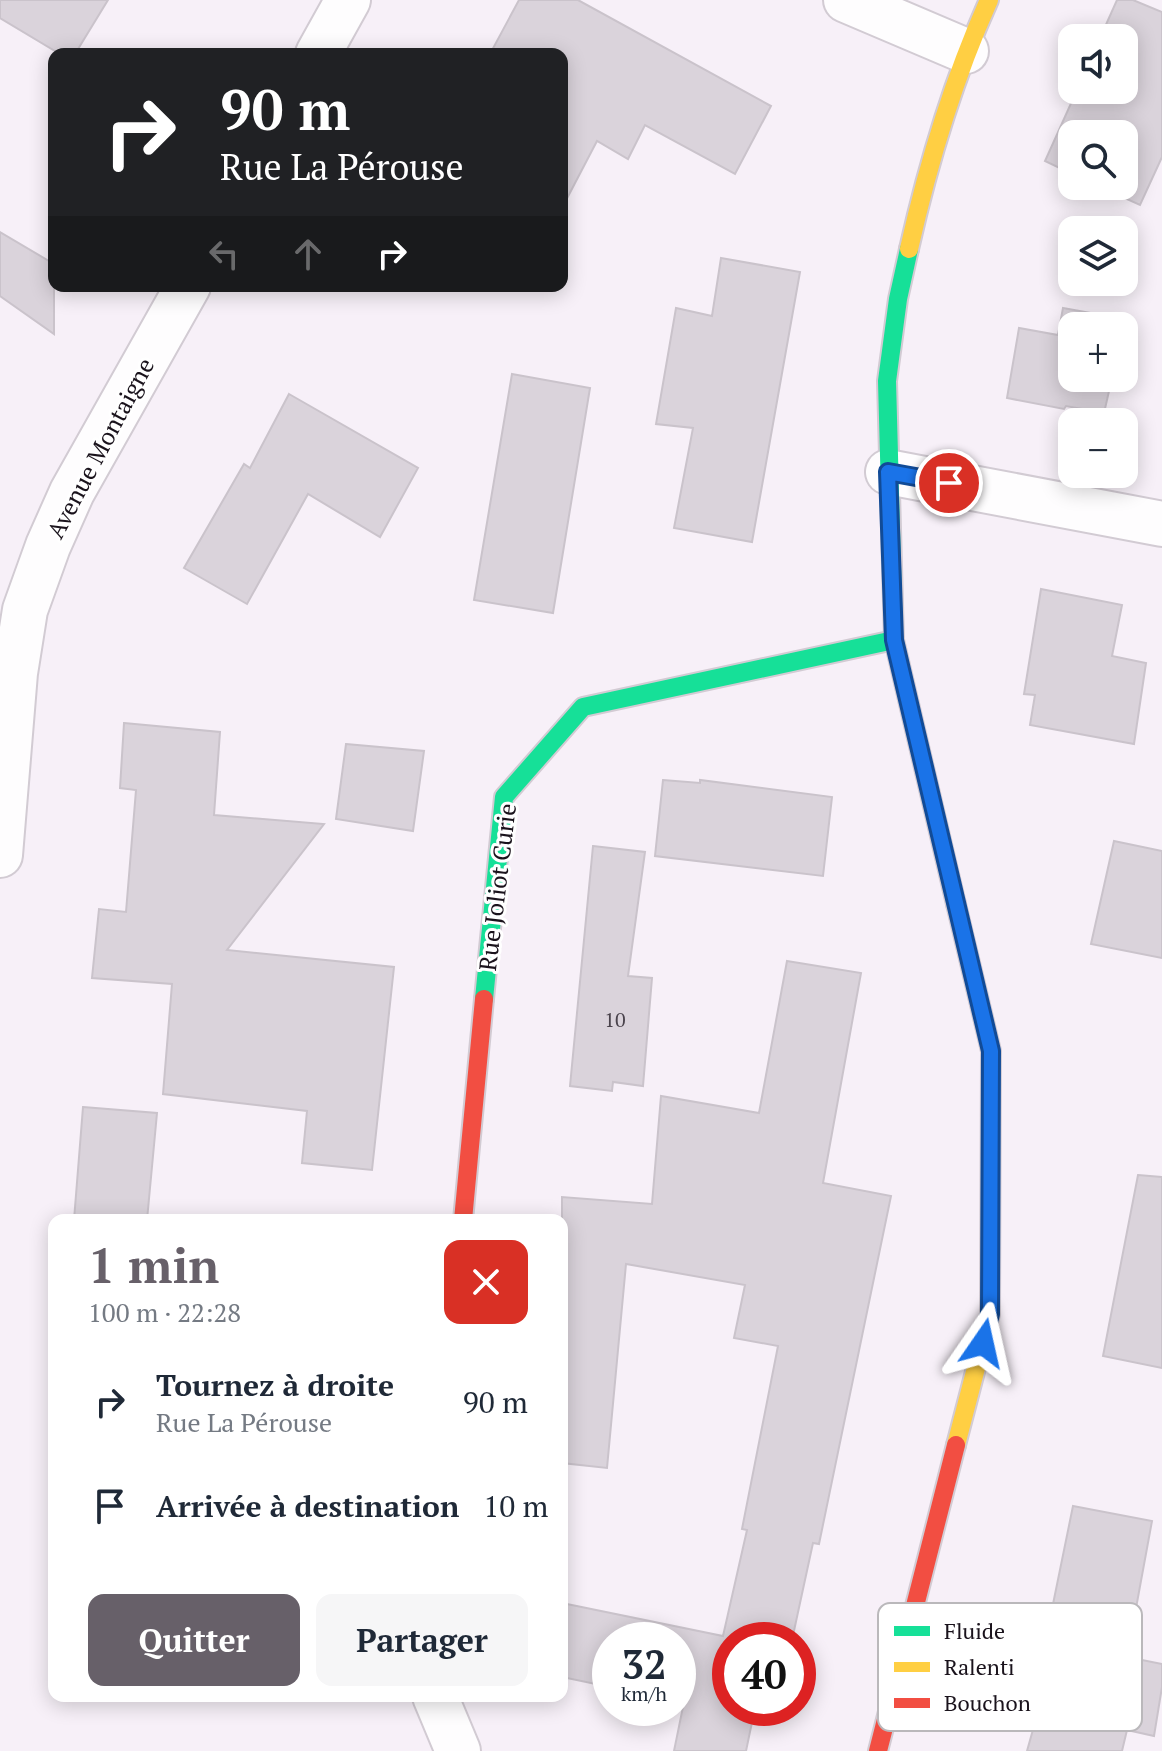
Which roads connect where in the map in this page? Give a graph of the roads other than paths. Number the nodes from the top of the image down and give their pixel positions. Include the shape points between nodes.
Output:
1 (348, 0) edge
2 (846, 0) edge
3 (989, 0) edge
4 (321, 48) edge
5 (966, 51) junction
6 (185, 292) edge
7 (888, 472) junction
8 (1162, 524) edge
9 (894, 640) junction
10 (0, 855) edge
11 (464, 1214) edge
12 (916, 1603) edge
13 (438, 1702) edge
14 (883, 1731) edge
15 (458, 1751) edge
16 (878, 1751) edge

1 - 4 street
2 - 5 street
3 - 5 street
5 - 7 street via 923,186 898,299 887,381
6 - 10 street, Avenue Montaigne via 72,492 25,610
7 - 8 street
7 - 9 street
9 - 11 street, Rue Joliot Curie via 583,707 504,797
9 - 12 street via 991,1051 990,1314
13 - 15 street
14 - 16 street

